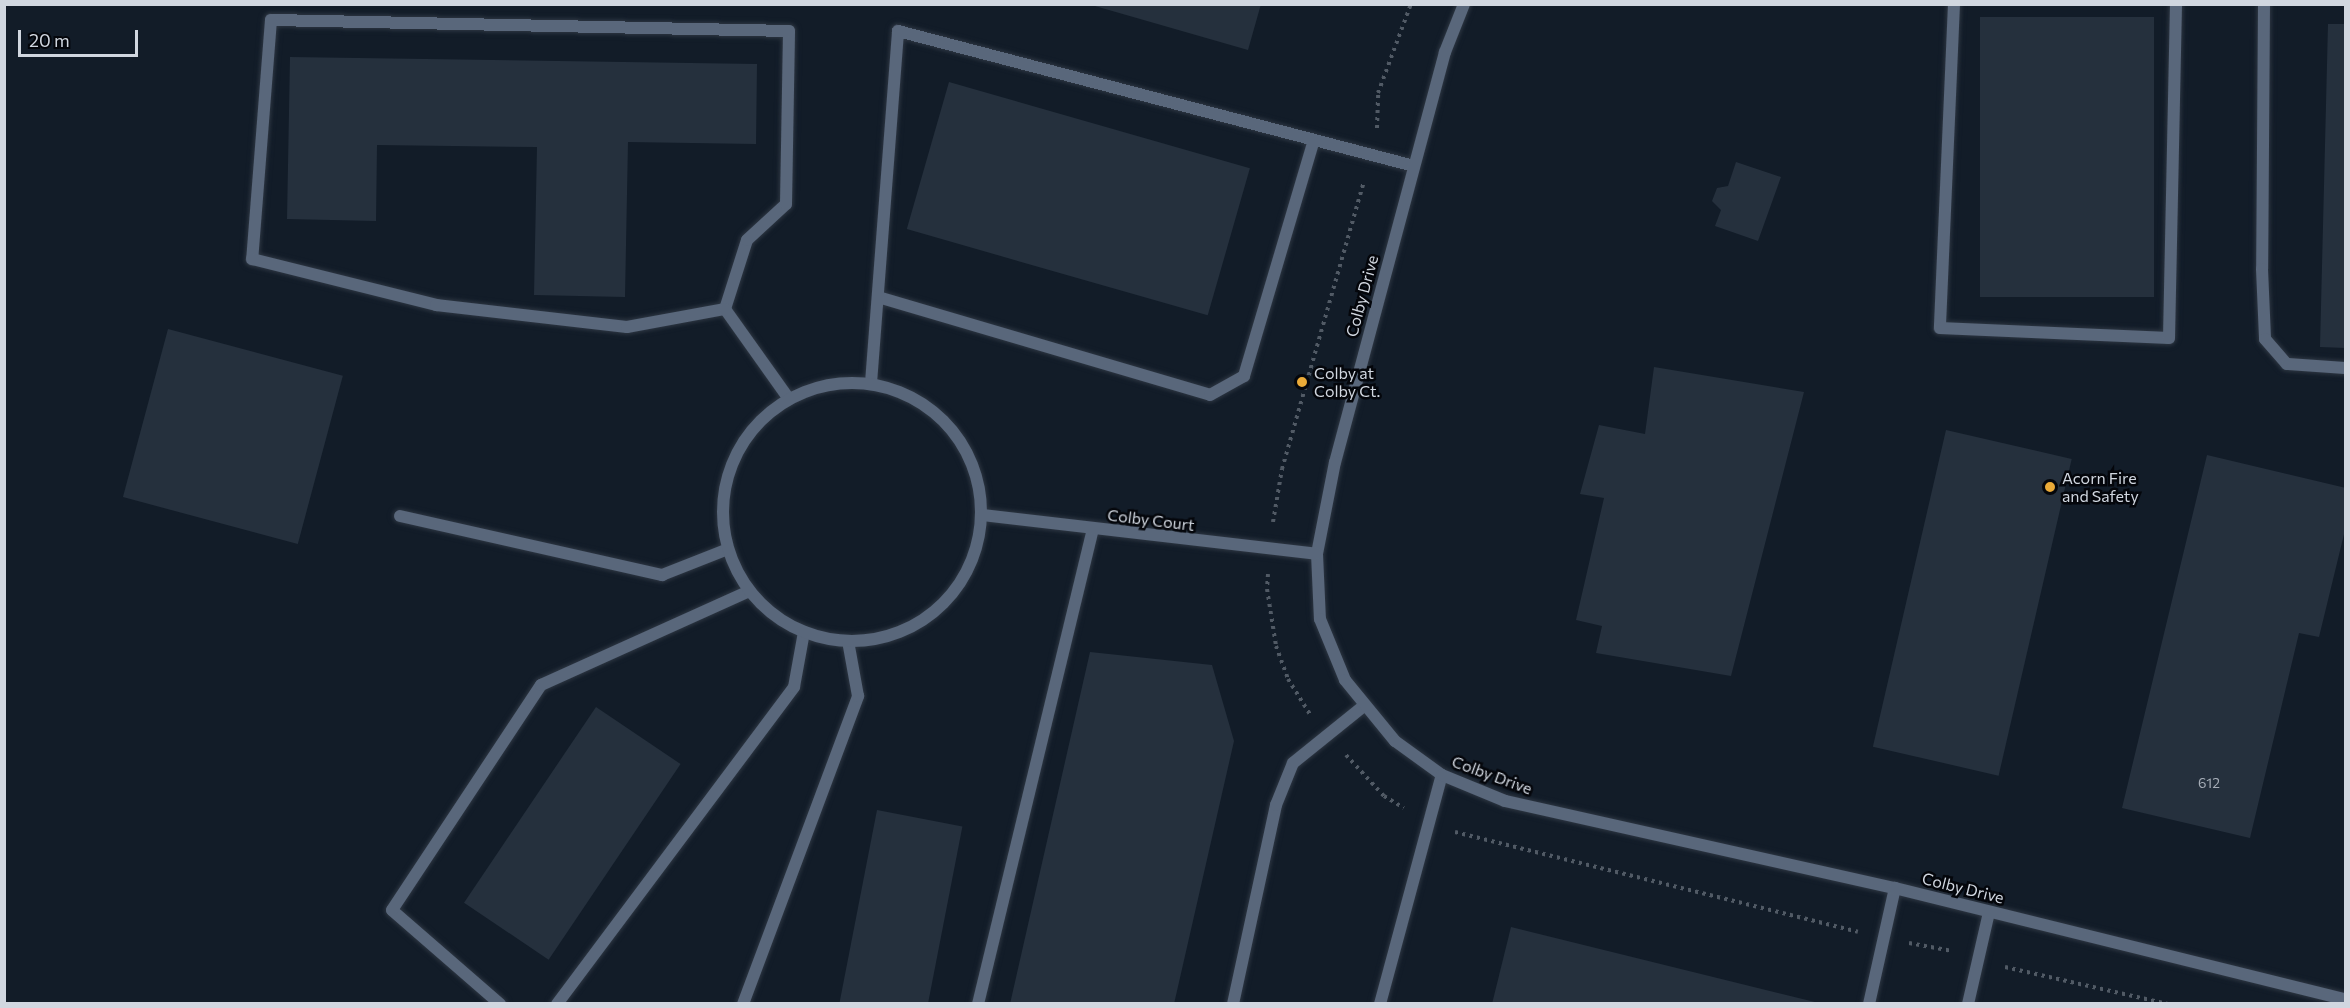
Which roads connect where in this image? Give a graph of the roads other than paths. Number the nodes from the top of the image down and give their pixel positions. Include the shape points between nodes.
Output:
1 (1464, 4) edge
2 (1954, 4) edge
3 (2176, 4) edge
4 (2264, 4) edge
5 (1314, 140) junction
6 (1414, 166) junction
7 (879, 297) junction
8 (726, 309) junction
9 (2346, 368) edge
10 (871, 383) junction
11 (789, 399) junction
12 (982, 515) junction
13 (400, 516) dead end
14 (1093, 529) junction
15 (728, 549) junction
16 (1317, 554) junction
17 (749, 591) junction
18 (804, 632) junction
19 (848, 641) junction
20 (1365, 705) junction
21 (1442, 775) junction
22 (1895, 888) junction
23 (1989, 912) junction
24 (2346, 1000) edge
25 (500, 1004) edge
26 (557, 1004) edge
27 (743, 1004) edge
28 (978, 1004) edge
29 (1233, 1004) edge
30 (1380, 1004) edge
31 (1869, 1004) edge
32 (1968, 1004) edge

1 - 6 street, Colby Drive via 1445,51
2 - 3 street via 1940,328 2169,338
4 - 9 street via 2265,339 2287,364
5 - 6 street
5 - 7 street via 1244,376 1210,395
5 - 7 street via 898,31
6 - 16 street, Colby Drive via 1335,462
7 - 10 street
8 - 8 street via 627,327 436,305 252,260 271,20 789,31 786,204 747,240
8 - 11 street
10 - 11 street via 842,382
10 - 12 street via 914,397 949,425 975,471
11 - 15 street via 740,447 722,504
12 - 14 street, Colby Court
12 - 19 street via 979,539 962,581 936,611 896,634
13 - 15 street via 662,576
14 - 16 street, Colby Court
14 - 28 street
15 - 17 street
16 - 20 street, Colby Drive via 1320,619 1345,680
17 - 18 street via 767,610
17 - 25 street via 541,685 392,910
18 - 19 street
18 - 26 street via 794,687
19 - 27 street via 858,696
20 - 21 street, Colby Drive via 1395,741
20 - 29 street via 1293,763 1276,805
21 - 22 street, Colby Drive via 1506,801
21 - 30 street
22 - 23 street, Colby Drive
22 - 31 street
23 - 24 street, Colby Drive
23 - 32 street

